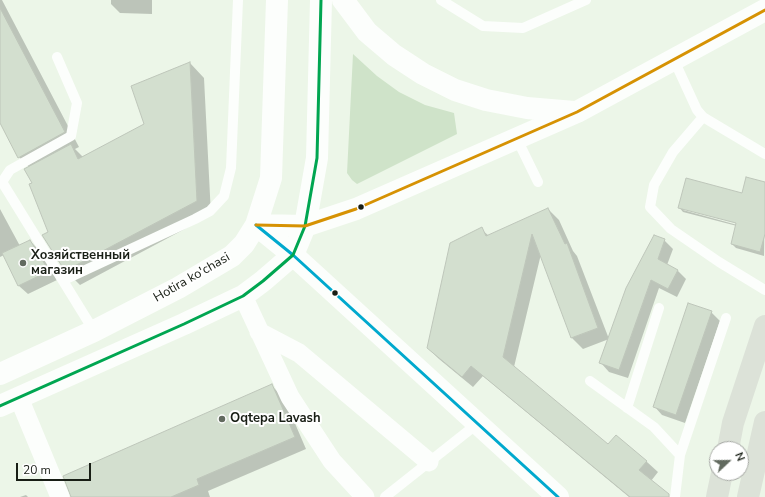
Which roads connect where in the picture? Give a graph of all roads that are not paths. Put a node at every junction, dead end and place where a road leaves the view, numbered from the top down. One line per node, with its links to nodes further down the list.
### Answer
1 (238, 0): 19 (lane)
2 (277, 0): 16 (main road, Hotira ko'chasi)
3 (321, 0): 17 (main road)
4 (343, 0): 10 (main road)
5 (442, 0): 6 (lane)
6 (586, 0)
7 (765, 10): 9 (main road)
8 (56, 57): 14 (lane)
9 (674, 60): 10 (main road); 11 (lane)
10 (577, 112): 12 (main road)
11 (703, 117): 13 (lane); 20 (lane)
12 (517, 138): 15 (lane); 17 (main road)
13 (765, 154)
14 (1, 179): 19 (lane)
15 (538, 182)
16 (256, 225): 17 (main road); 18 (main road); 25 (main road, Hotira ko'chasi)
17 (305, 226): 18 (main road)
18 (293, 255): 21 (main road); 32 (main road)
19 (64, 280): 25 (lane)
20 (765, 290)
21 (243, 296): 26 (street); 29 (main road)
22 (659, 308): 30 (lane)
23 (726, 318): 34 (lane)
24 (765, 326): 33 (main road)
25 (94, 331): 27 (main road, Hotira ko'chasi)
26 (259, 332): 35 (street); 38 (street)
27 (0, 374)
28 (590, 381): 30 (lane)
29 (10, 402): 37 (street)
30 (627, 408): 34 (lane)
31 (765, 422): 43 (main road)
32 (477, 424): 35 (lane); 40 (main road)
33 (730, 441)
34 (680, 455): 41 (lane)
35 (428, 462): 39 (lane)
36 (720, 481): 42 (main road)
37 (60, 497)
38 (365, 497)
39 (385, 497)
40 (558, 497)
41 (674, 497)
42 (717, 497)
43 (748, 497)

